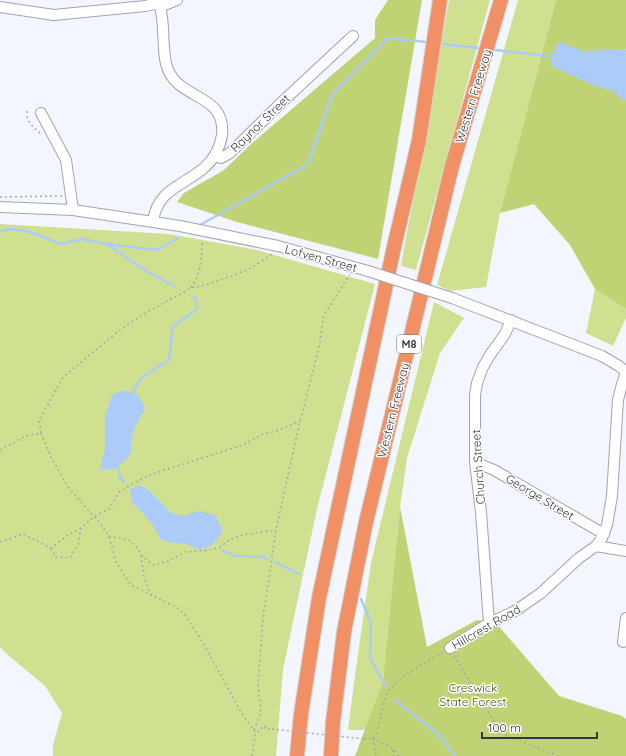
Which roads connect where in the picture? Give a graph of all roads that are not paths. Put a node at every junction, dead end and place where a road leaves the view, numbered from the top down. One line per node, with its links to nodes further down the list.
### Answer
1 (177, 0): 4 (street)
2 (440, 0): 22 (highway)
3 (501, 0): 23 (highway, Western Freeway / M8)
4 (159, 4): 5 (street); 8 (street)
5 (0, 7)
6 (353, 36): 8 (street, Raynor Street)
7 (41, 113): 10 (street)
8 (214, 156): 11 (street, Raynor Street)
9 (0, 207): 10 (street, Lofven Street)
10 (73, 210): 11 (street, Lofven Street)
11 (153, 221): 12 (street, Lofven Street, bridge)
12 (511, 320): 13 (street, Lofven Street); 14 (street, Church Street)
13 (626, 373): 15 (street, Hillcrest Road)
14 (475, 462): 15 (street, George Street); 19 (street, Church Street)
15 (604, 534): 16 (street, Hillcrest Road)
16 (596, 546): 17 (street); 19 (street, Hillcrest Road)
17 (626, 552)
18 (626, 618): 20 (street)
19 (488, 623): 21 (street, Hillcrest Road)
20 (623, 642)
21 (450, 648)
22 (297, 756)
23 (330, 756)

